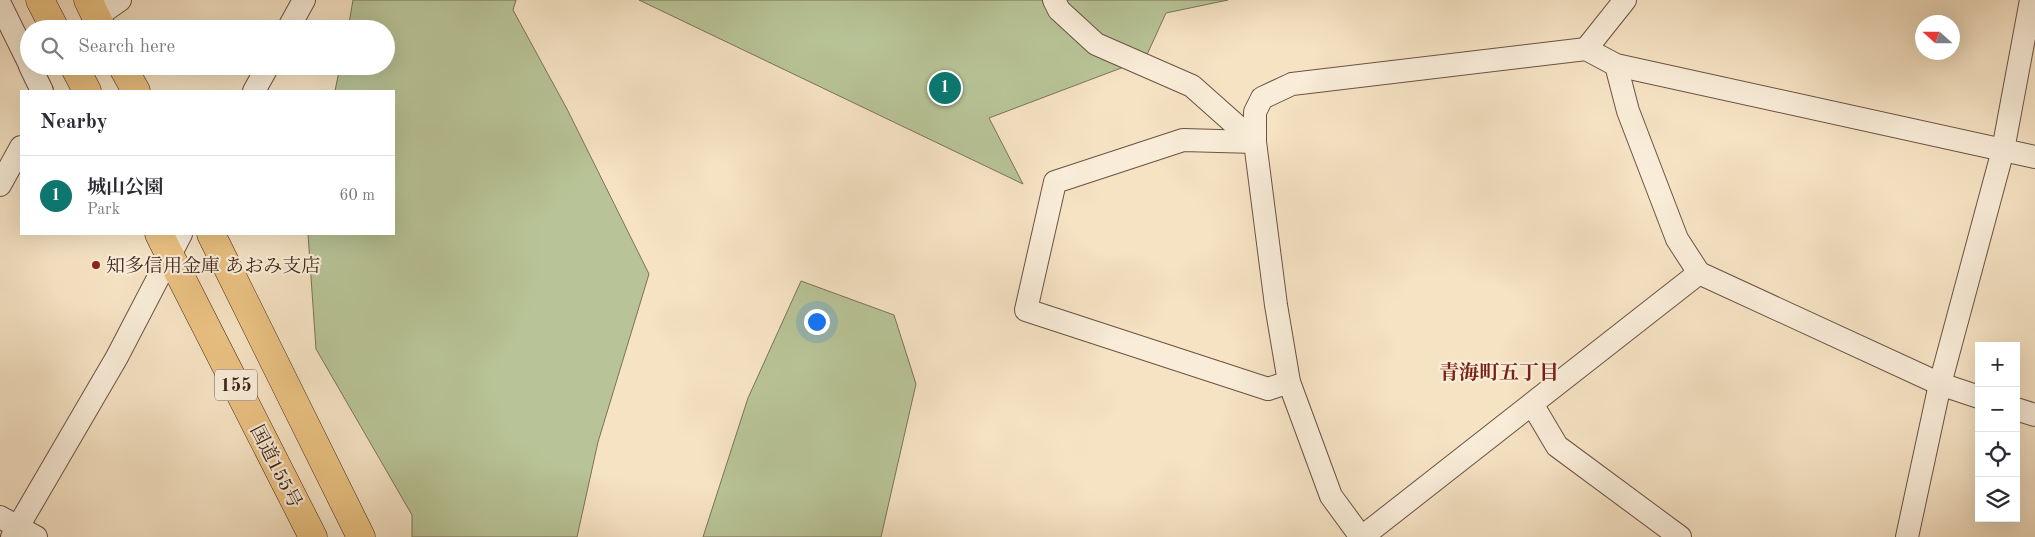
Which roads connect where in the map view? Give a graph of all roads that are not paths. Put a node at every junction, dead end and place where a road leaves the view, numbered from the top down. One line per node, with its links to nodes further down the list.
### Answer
1 (40, 0): 9 (highway)
2 (120, 0): 8 (street)
3 (304, 0): 10 (street)
4 (1054, 0): 22 (street)
5 (1625, 0): 12 (street)
6 (2031, 0): 24 (street)
7 (0, 4): 11 (street)
8 (95, 15)
9 (50, 20)
10 (293, 20)
11 (20, 46)
12 (1586, 49): 13 (street); 22 (street)
13 (1616, 64): 24 (street); 29 (street)
14 (34, 75): 18 (street)
15 (79, 75): 19 (highway)
16 (127, 75): 20 (highway)
17 (263, 75): 21 (street)
18 (42, 90)
19 (86, 90)
20 (135, 90)
21 (255, 90)
22 (1254, 142): 30 (street); 30 (street)
23 (20, 149): 26 (street)
24 (2003, 150): 25 (street); 31 (street)
25 (2035, 157)
26 (0, 185)
27 (211, 235): 38 (highway, 155)
28 (170, 241): 36 (street); 37 (highway, 国道155号 / 155)
29 (1699, 273): 31 (street); 33 (street)
30 (1289, 382): 39 (street)
31 (1940, 384): 32 (street); 41 (street)
32 (1975, 396)
33 (1532, 404): 39 (street); 40 (street)
34 (2020, 410): 35 (street)
35 (2035, 415)
36 (17, 529)
37 (313, 537)
38 (361, 537)
39 (1362, 537)
40 (1680, 537)
41 (1907, 537)

